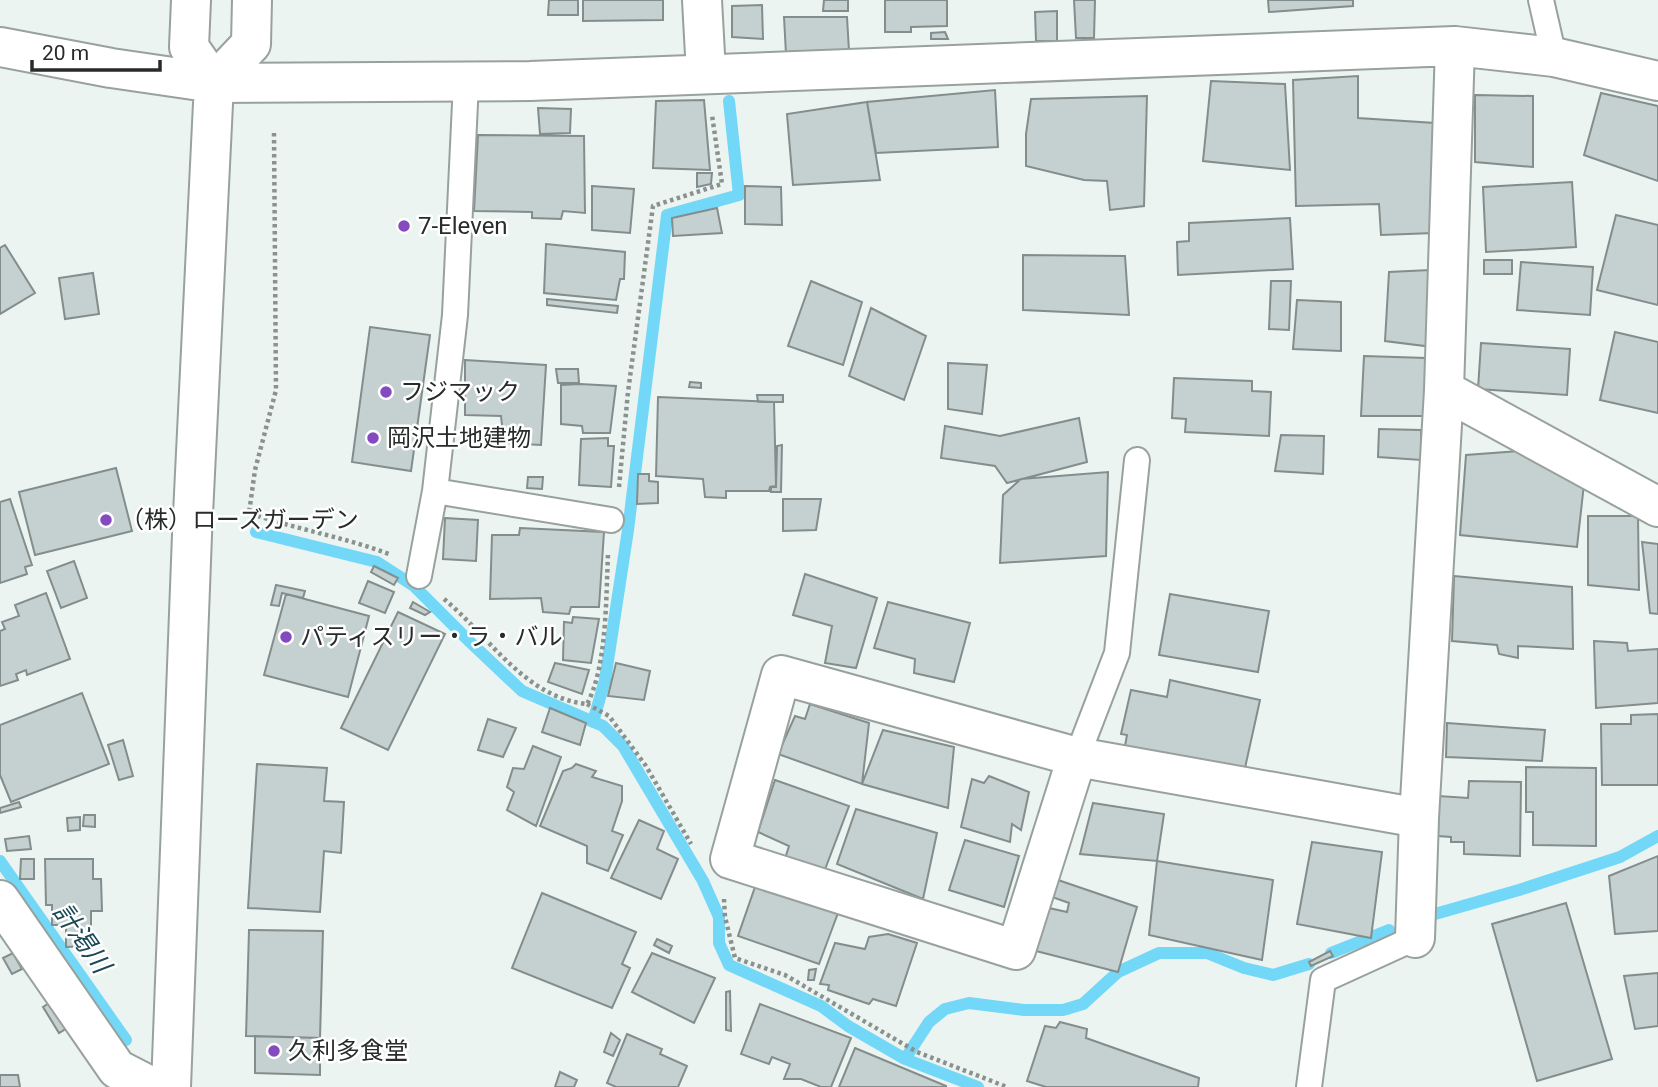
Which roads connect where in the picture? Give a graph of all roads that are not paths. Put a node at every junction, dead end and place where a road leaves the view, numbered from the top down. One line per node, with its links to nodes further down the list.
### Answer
1 (191, 0): 11 (street)
2 (252, 0): 11 (street)
3 (702, 0): 8 (street)
4 (1541, 0): 7 (lane)
5 (1455, 46): 7 (street); 8 (street); 12 (street)
6 (0, 47): 11 (street)
7 (1554, 57): 9 (street)
8 (706, 73): 10 (street)
9 (1658, 80)
10 (466, 82): 11 (street); 14 (lane)
11 (214, 83): 23 (street)
12 (1444, 390): 15 (street); 19 (street)
13 (1137, 460): 18 (lane)
14 (435, 491): 16 (lane); 17 (lane)
15 (1658, 507)
16 (611, 520)
17 (419, 576)
18 (1077, 757): 18 (street); 19 (street)
19 (1419, 818): 21 (street)
20 (0, 900): 22 (street)
21 (1415, 938): 24 (lane)
22 (152, 1087)
23 (171, 1087)
24 (1309, 1087)

